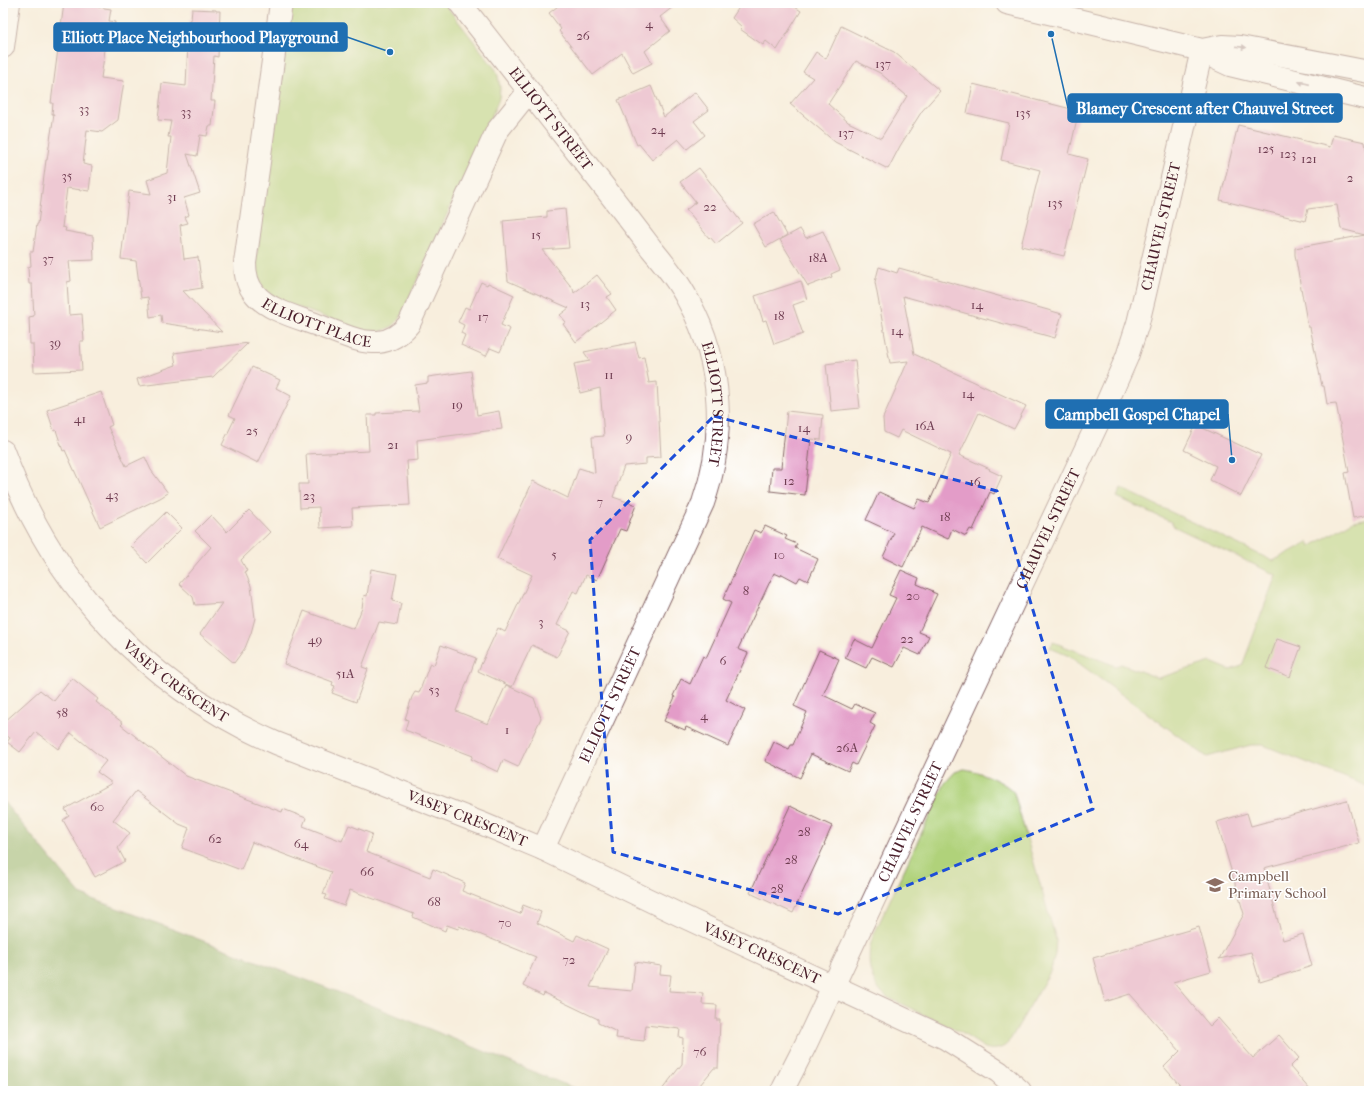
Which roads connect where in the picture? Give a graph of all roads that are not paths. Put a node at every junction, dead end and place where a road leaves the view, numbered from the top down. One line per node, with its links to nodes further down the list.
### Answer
1 (9, 3): 5 (street)
2 (281, 3): 9 (street, ELLIOTT PLACE)
3 (460, 3): 9 (street, ELLIOTT STREET)
4 (1007, 3): 6 (street)
5 (3, 47)
6 (1202, 50): 7 (street, one-way to 7); 10 (street, one-way to 6); 14 (street, CHAUVEL STREET)
7 (1346, 68): 8 (street); 10 (street)
8 (1369, 72)
9 (529, 91): 13 (street, ELLIOTT STREET)
10 (1342, 92): 11 (street)
11 (1369, 99)
12 (3, 451): 13 (street, VASEY CRESCENT)
13 (543, 849): 14 (street, VASEY CRESCENT)
14 (833, 986): 15 (street, CHAUVEL STREET); 16 (street, VASEY CRESCENT)
15 (782, 1091)
16 (1020, 1091)

